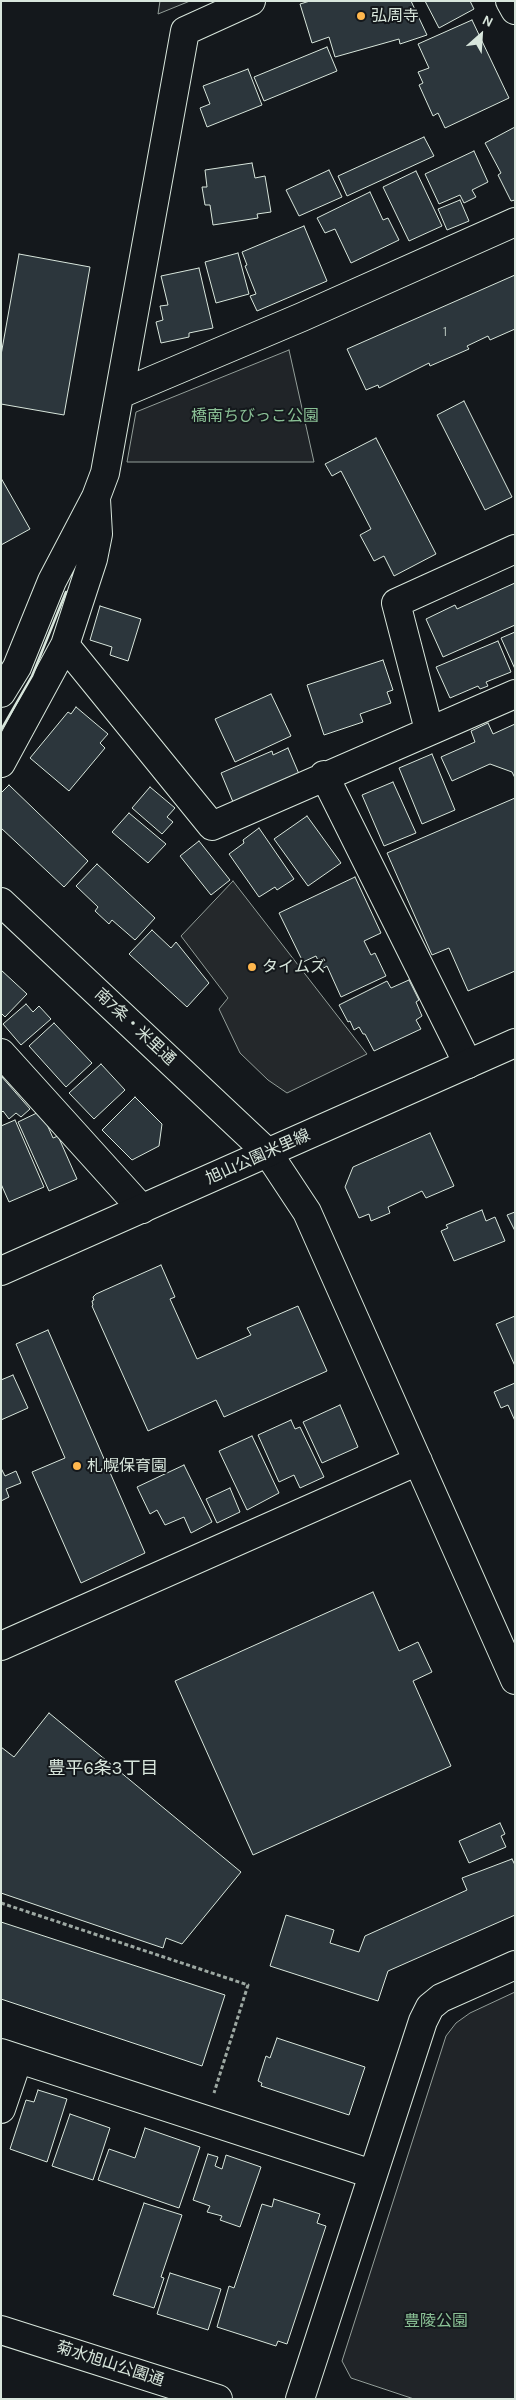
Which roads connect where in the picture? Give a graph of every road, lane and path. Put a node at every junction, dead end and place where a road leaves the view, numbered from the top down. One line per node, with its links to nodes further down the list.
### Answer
1 (251, 1): 5 (street)
2 (510, 1): 3 (street)
3 (515, 10)
4 (515, 222): 5 (street)
5 (120, 394): 6 (street)
6 (96, 497): 8 (street); 9 (street)
7 (515, 549): 11 (street)
8 (65, 645): 12 (street); 13 (street)
9 (1, 692)
10 (515, 694): 11 (street)
11 (429, 730): 13 (street)
12 (1, 763)
13 (324, 775): 17 (street)
14 (1, 902): 18 (street, 南7条・米里通)
15 (515, 1043): 17 (street, 旭山公園米里線)
16 (1, 1054): 19 (street)
17 (468, 1064): 18 (street, 旭山公園米里線)
18 (268, 1153): 19 (street, 旭山公園米里線); 21 (street, 南7条・米里通)
19 (142, 1209): 20 (street, 旭山公園米里線)
20 (1, 1271)
21 (418, 1461): 22 (street); 23 (street, 南7条・米里通)
22 (1, 1646)
23 (515, 1680)
24 (1, 1903): 27 (path)
25 (515, 1965): 29 (street)
26 (10, 2056): 28 (street); 29 (street)
27 (212, 2100)
28 (1, 2110)
29 (372, 2174): 32 (street)
30 (1, 2330): 31 (street, 菊水旭山公園通)
31 (218, 2399)
32 (300, 2399)

